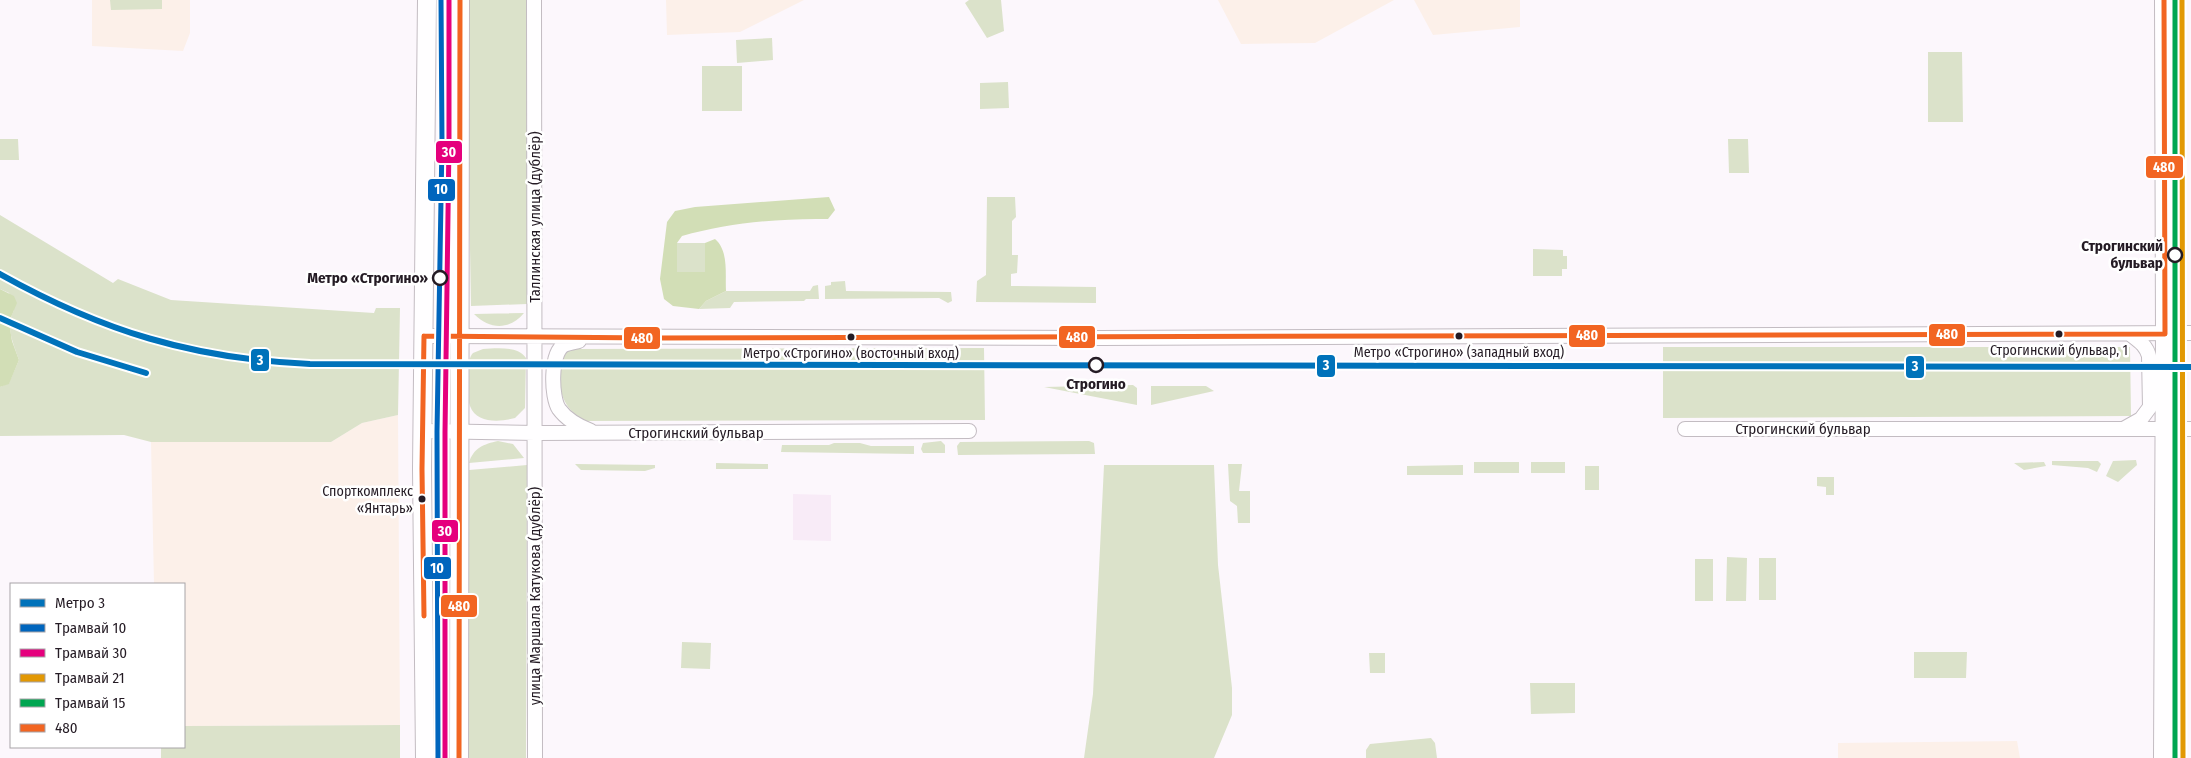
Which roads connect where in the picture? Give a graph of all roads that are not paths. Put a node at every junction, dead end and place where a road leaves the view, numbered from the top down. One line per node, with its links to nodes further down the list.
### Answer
1 (427, 0): 8 (main road)
2 (460, 0): 9 (main road)
3 (534, 0): 10 (street, Таллинская улица (дублёр))
4 (2164, 0): 7 (main road)
5 (2191, 333): 7 (street)
6 (2130, 334): 7 (street); 11 (street); 13 (street)
7 (2165, 334): 14 (main road)
8 (424, 336): 9 (street); 16 (main road)
9 (459, 337): 10 (street); 18 (main road)
10 (535, 338): 11 (street); 19 (street, Таллинская улица (дублёр))
11 (590, 338): 20 (street)
12 (1685, 428): 13 (street, Строгинский бульвар)
13 (2123, 429): 14 (street, Строгинский бульвар)
14 (2165, 429): 15 (street, Строгинский бульвар); 24 (main road)
15 (2191, 429)
16 (423, 431): 18 (street, Строгинский бульвар); 21 (main road)
17 (969, 431): 20 (street, Строгинский бульвар)
18 (459, 432): 19 (street, Строгинский бульвар); 22 (main road)
19 (535, 433): 20 (street, Строгинский бульвар); 23 (street, улица Маршала Катукова (дублёр))
20 (596, 433)
21 (425, 758)
22 (459, 758)
23 (535, 758)
24 (2163, 758)

